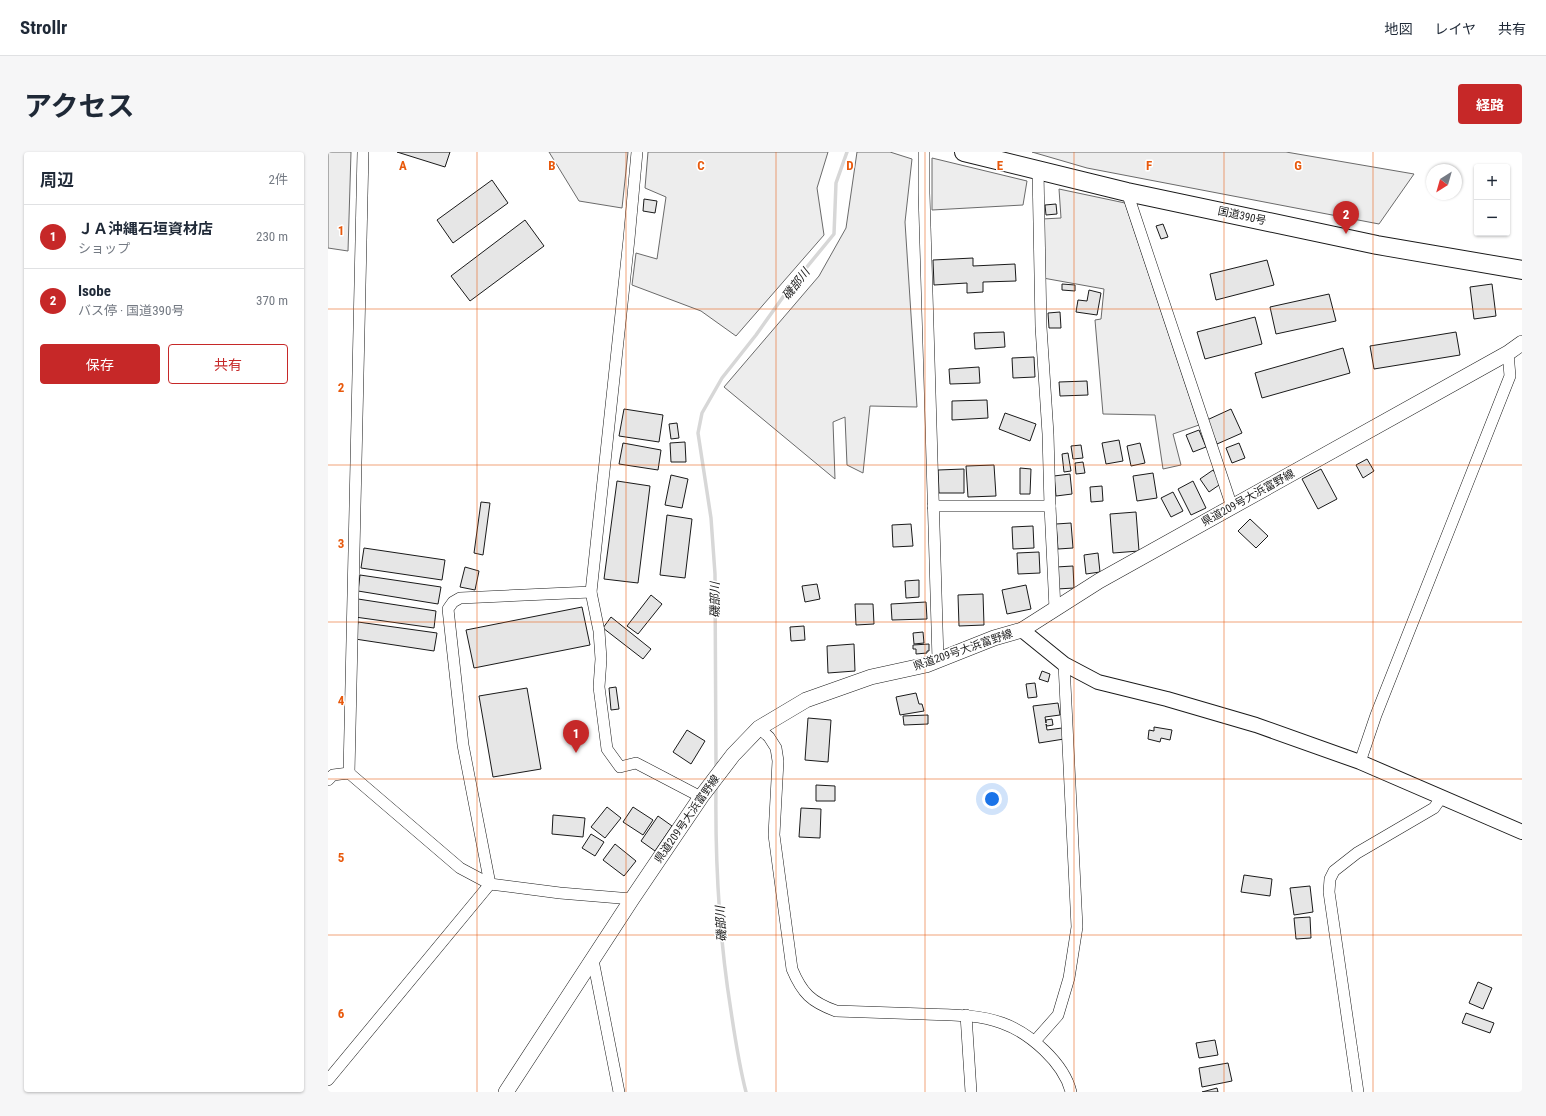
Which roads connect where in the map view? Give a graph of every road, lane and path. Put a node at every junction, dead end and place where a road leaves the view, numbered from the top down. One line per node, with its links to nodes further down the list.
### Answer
1 (363, 152): 20 (street)
2 (637, 152): 13 (street)
3 (924, 152): 10 (street)
4 (964, 152): 5 (highway, 国道390号)
5 (1038, 170): 6 (highway, 国道390号); 11 (street)
6 (1128, 192): 7 (highway, 国道390号); 12 (street)
7 (1522, 270)
8 (1522, 343): 9 (main road, 県道209号大浜富野線)
9 (1508, 353): 12 (main road, 県道209号大浜富野線); 19 (street)
10 (933, 506): 11 (street); 16 (street)
11 (1050, 506): 14 (street)
12 (1232, 507): 14 (main road, 県道209号大浜富野線)
13 (591, 592): 22 (street); 25 (street)
14 (1055, 609): 15 (main road, 県道209号大浜富野線)
15 (1022, 630): 16 (main road, 県道209号大浜富野線); 17 (street)
16 (938, 660): 18 (main road, 県道209号大浜富野線)
17 (1064, 664): 19 (street); 29 (street)
18 (759, 728): 22 (main road, 県道209号大浜富野線); 28 (street)
19 (1360, 762): 23 (street)
20 (349, 773): 21 (street); 25 (street)
21 (328, 780)
22 (701, 797): 26 (main road, 県道209号大浜富野線)
23 (1441, 798): 24 (street); 35 (street)
24 (1522, 832)
25 (490, 884): 26 (street); 30 (street)
26 (632, 899): 27 (main road, 県道209号大浜富野線)
27 (593, 960): 31 (main road, 県道209号大浜富野線); 32 (street)
28 (966, 1015): 29 (street); 33 (street)
29 (1035, 1041): 34 (street)
30 (328, 1080)
31 (506, 1092)
32 (619, 1092)
33 (971, 1092)
34 (1071, 1092)
35 (1358, 1092)

